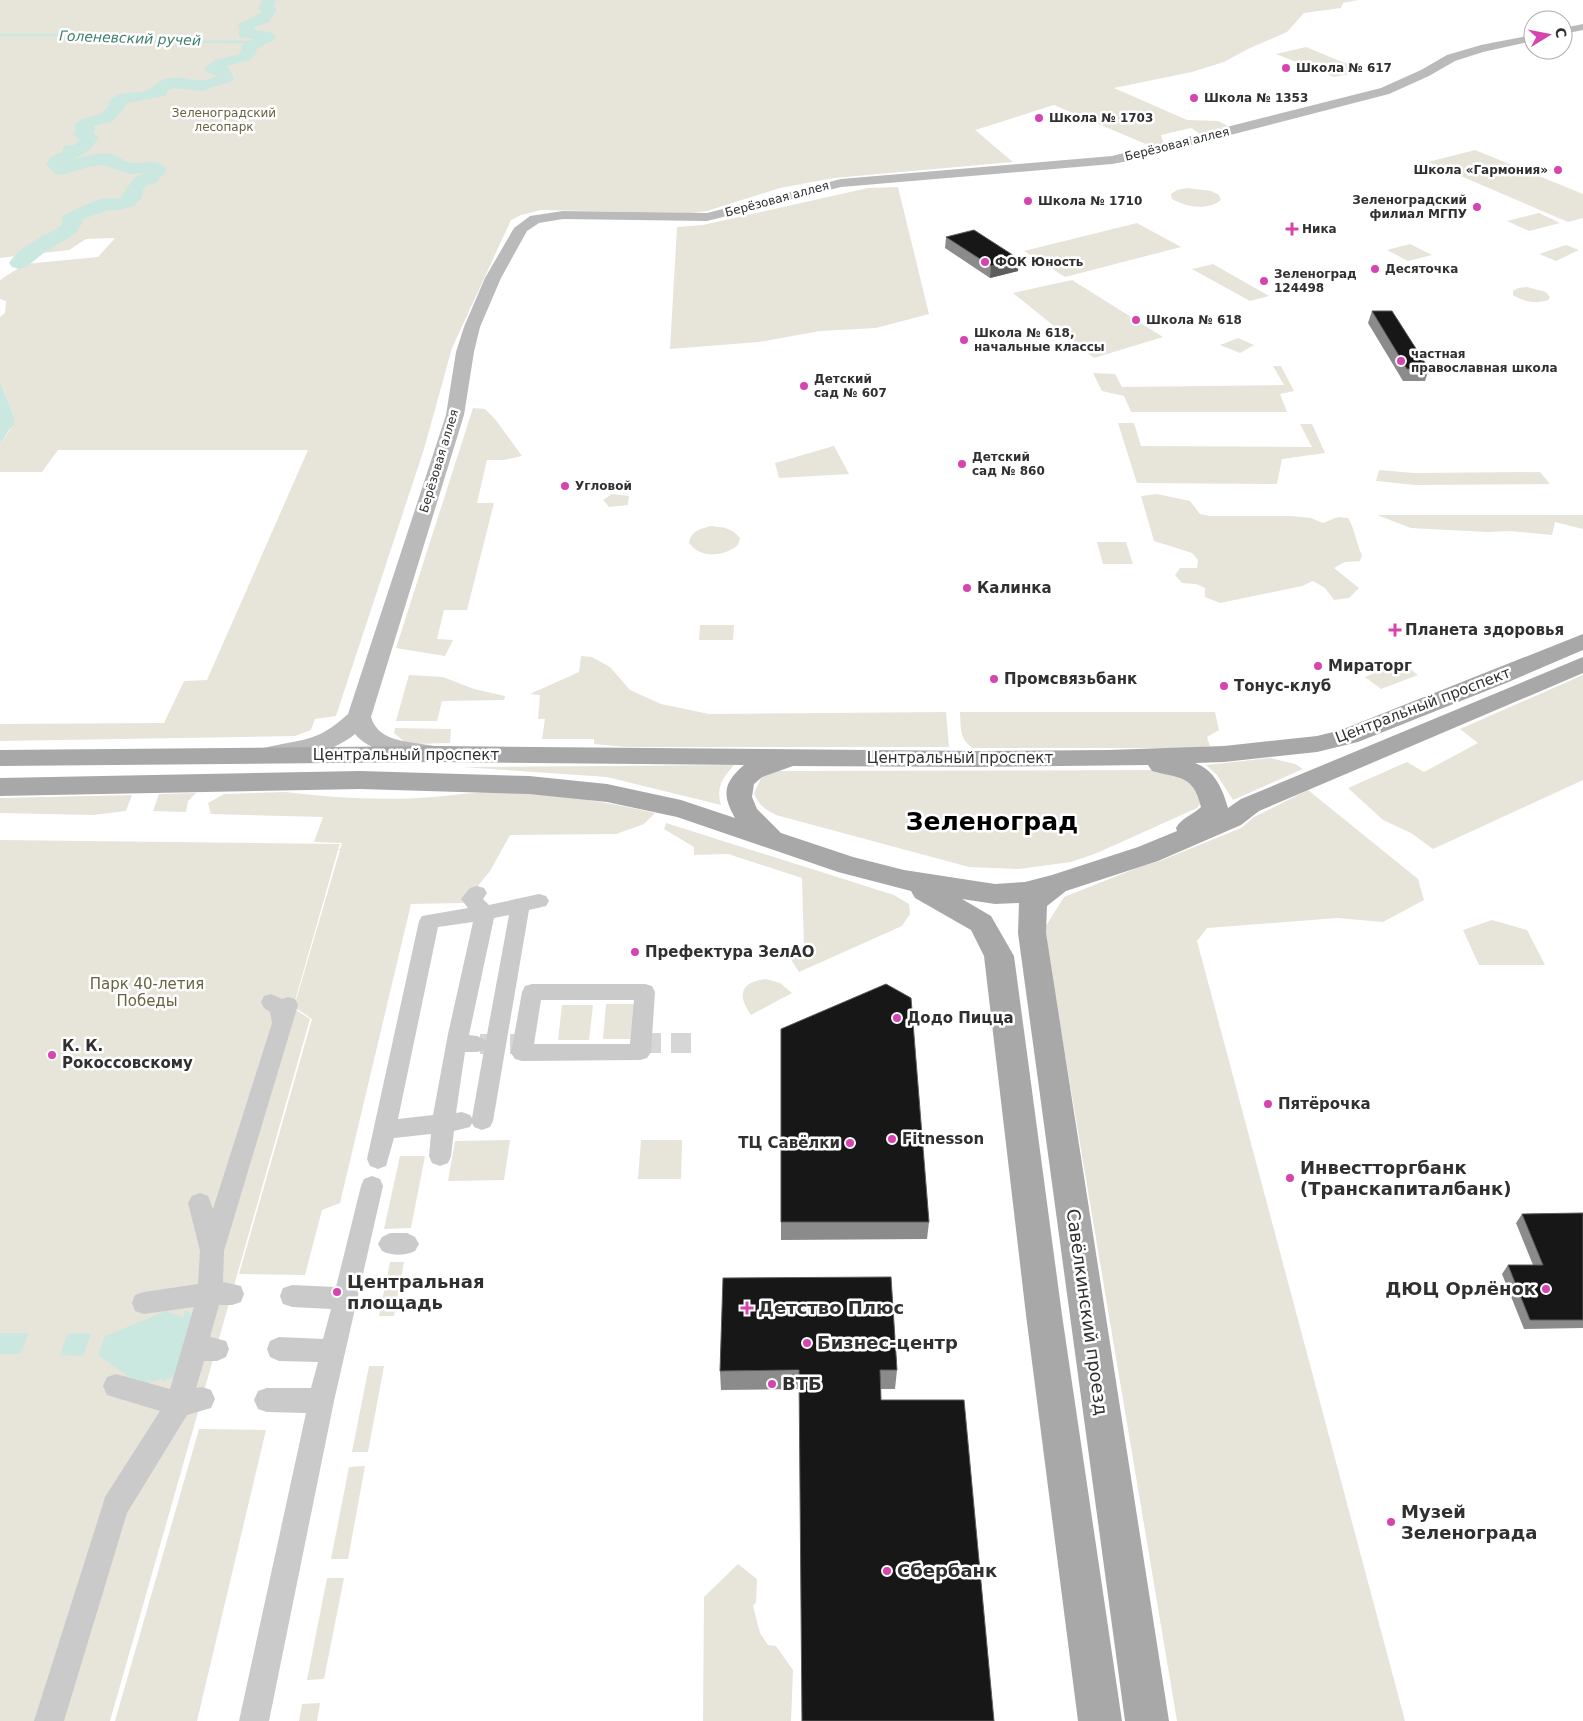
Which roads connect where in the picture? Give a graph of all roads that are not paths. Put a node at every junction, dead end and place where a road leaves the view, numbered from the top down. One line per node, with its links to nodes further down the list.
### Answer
1 (1523, 40): 4 (street, Берёзовая аллея)
2 (1583, 641): 5 (main road, Центральный проспект)
3 (1583, 664): 11 (main road, Центральный проспект)
4 (359, 716): 6 (street); 7 (street)
5 (1255, 750): 10 (main road, Центральный проспект); 11 (main road)
6 (436, 754): 7 (main road, Центральный проспект); 8 (main road, Центральный проспект)
7 (256, 756): 9 (main road, Центральный проспект)
8 (812, 757): 10 (main road, Центральный проспект); 13 (main road, Центральный проспект)
9 (0, 758)
10 (1108, 758): 14 (main road, Центральный проспект)
11 (1319, 776): 14 (main road, Центральный проспект)
12 (0, 787): 13 (main road, Центральный проспект)
13 (776, 842): 15 (main road, Центральный проспект)
14 (1148, 854): 17 (main road, Центральный проспект)
15 (904, 880): 17 (main road, Центральный проспект); 40 (main road)
16 (477, 893): 18 (street)
17 (1045, 893): 41 (main road, Савёлкинский проезд)
18 (485, 913): 21 (street); 21 (street); 22 (street)
19 (280, 1010): 27 (street)
20 (524, 1044): 20 (street)
21 (463, 1121): 22 (street); 23 (street)
22 (384, 1130): 24 (street)
23 (440, 1156)
24 (378, 1159)
25 (372, 1186): 30 (street)
26 (200, 1204): 27 (street)
27 (212, 1251): 28 (street)
28 (221, 1293): 31 (street); 37 (street)
29 (292, 1296): 30 (street)
30 (345, 1299): 33 (street)
31 (144, 1303)
32 (279, 1349): 33 (street)
33 (332, 1351): 36 (street)
34 (116, 1386): 37 (street)
35 (267, 1400): 36 (street)
36 (321, 1401): 39 (street)
37 (191, 1402): 38 (street)
38 (49, 1721)
39 (254, 1721)
40 (1100, 1721)
41 (1147, 1721)

